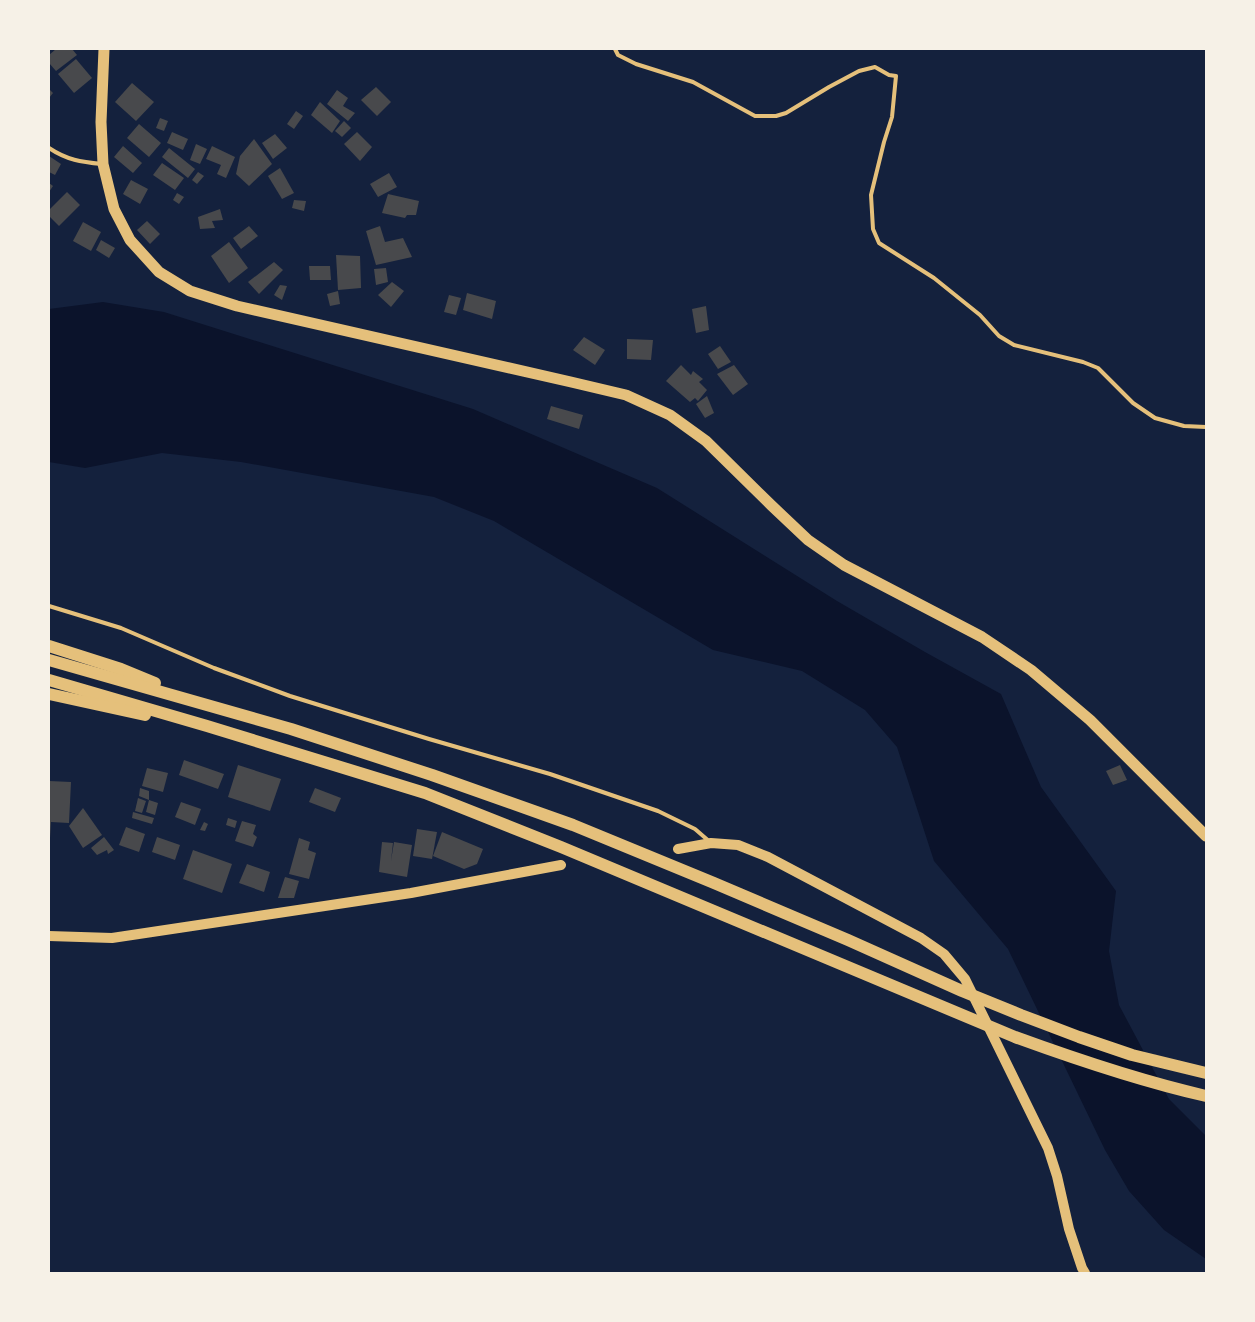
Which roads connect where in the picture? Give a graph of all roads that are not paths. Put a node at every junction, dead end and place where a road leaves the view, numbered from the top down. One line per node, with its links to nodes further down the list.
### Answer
1 (104, 49): 4 (highway)
2 (615, 49): 5 (street)
3 (49, 148): 4 (street)
4 (103, 164): 13 (highway)
5 (1206, 427)
6 (49, 606): 14 (street)
7 (49, 646): 11 (highway)
8 (49, 660): 11 (highway)
9 (49, 680): 12 (highway)
10 (49, 694): 12 (highway)
11 (204, 704): 18 (highway)
12 (207, 726): 19 (highway)
13 (1206, 836)
14 (711, 843): 15 (main road); 20 (main road)
15 (678, 849)
16 (561, 865): 17 (main road)
17 (49, 936)
18 (1206, 1073)
19 (1206, 1096)
20 (1084, 1273)

